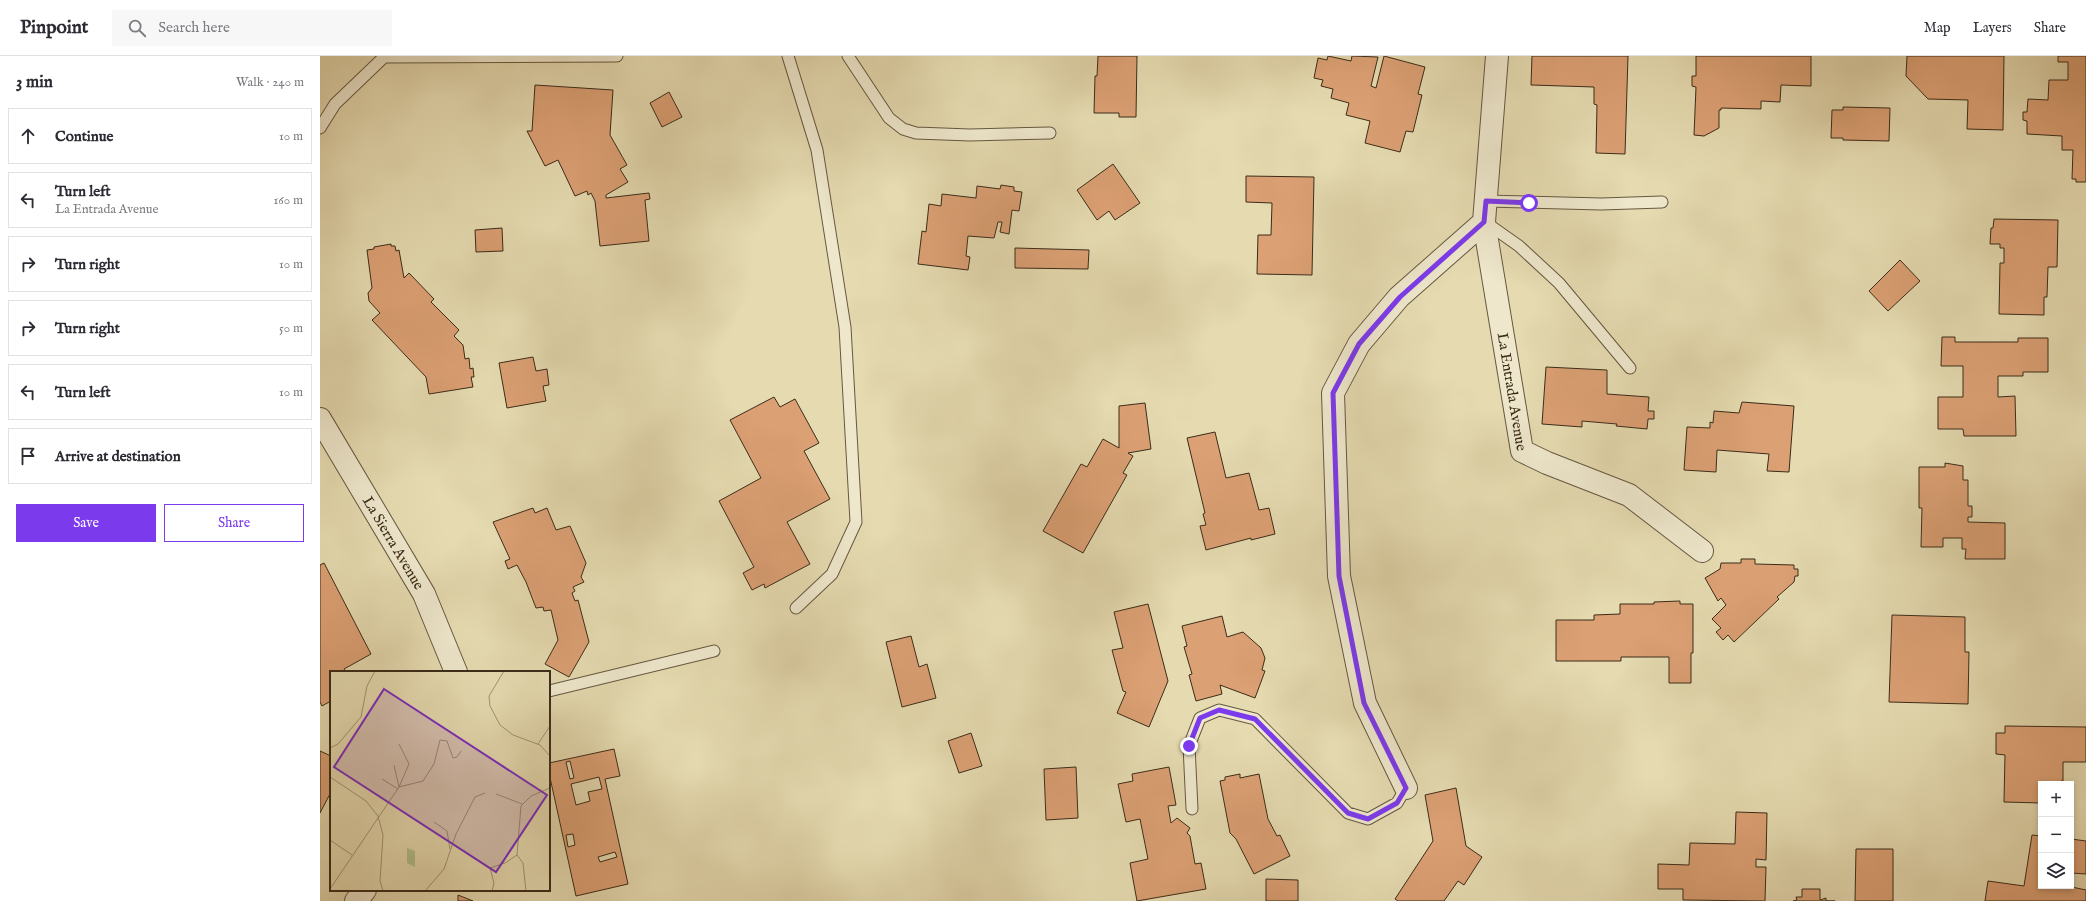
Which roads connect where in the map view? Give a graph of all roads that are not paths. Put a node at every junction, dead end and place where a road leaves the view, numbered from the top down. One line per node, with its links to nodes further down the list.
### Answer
1 (617, 56): 5 (lane)
2 (788, 56): 13 (lane)
3 (848, 56): 7 (lane)
4 (1497, 56): 9 (street, La Entrada Avenue)
5 (383, 57): 6 (lane)
6 (320, 128)
7 (1050, 133)
8 (1662, 202): 9 (lane)
9 (1485, 211): 10 (lane); 12 (street, La Entrada Avenue); 17 (street)
10 (1630, 368)
11 (320, 419): 15 (street, La Sierra Avenue)
12 (1702, 552)
13 (796, 608)
14 (714, 651): 16 (lane)
15 (456, 671)
16 (550, 691)
17 (1406, 788): 18 (lane)
18 (1192, 809)
19 (364, 891): 20 (street)
20 (356, 901)

